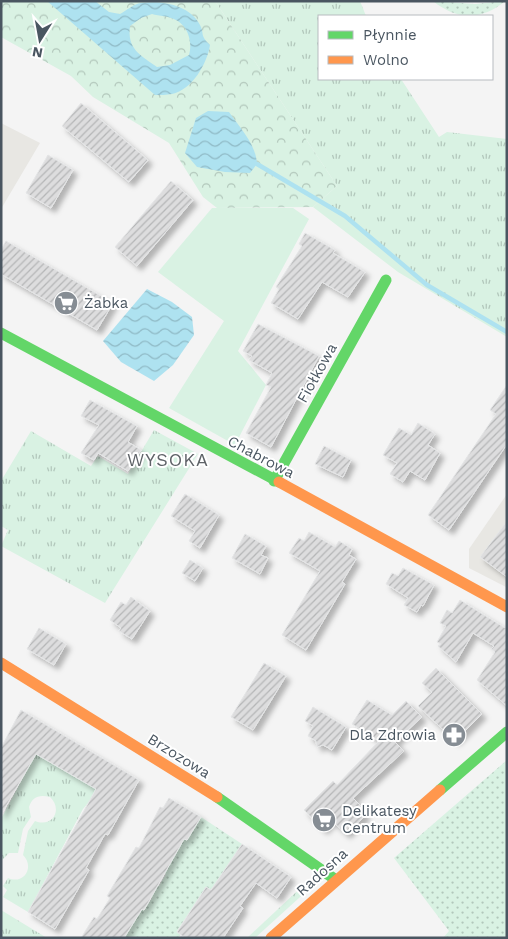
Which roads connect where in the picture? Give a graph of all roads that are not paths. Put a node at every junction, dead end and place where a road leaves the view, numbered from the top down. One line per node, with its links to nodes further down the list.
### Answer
1 (386, 280): 3 (street, Fiołkowa)
2 (1, 333): 3 (street, Chabrowa)
3 (274, 480): 4 (street, Chabrowa)
4 (507, 607)
5 (1, 663): 7 (street, Brzozowa)
6 (507, 732): 7 (street, Radosna)
7 (336, 880): 8 (street, Radosna)
8 (271, 938)

